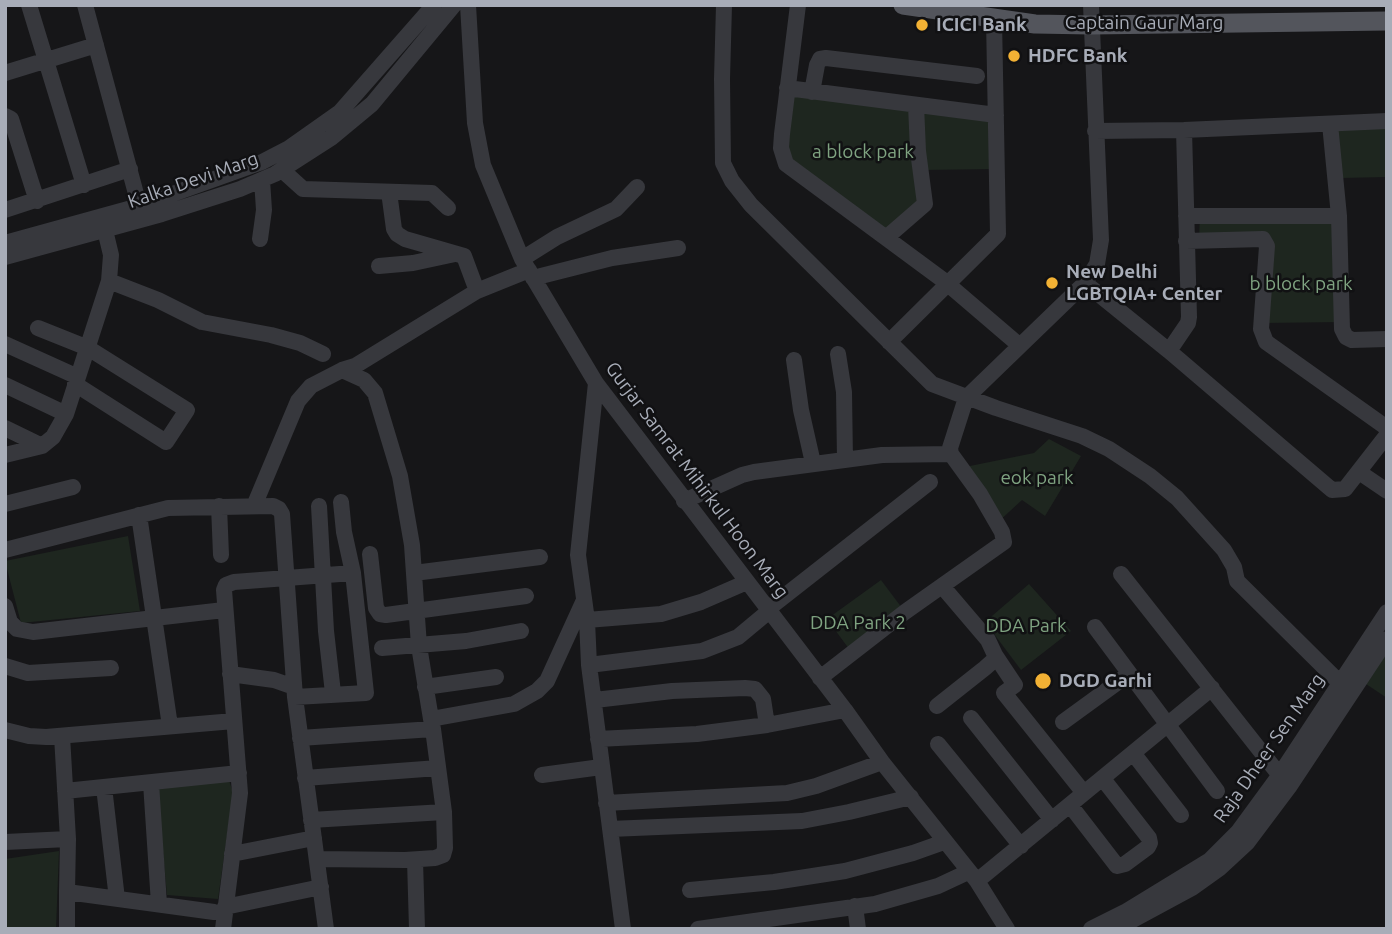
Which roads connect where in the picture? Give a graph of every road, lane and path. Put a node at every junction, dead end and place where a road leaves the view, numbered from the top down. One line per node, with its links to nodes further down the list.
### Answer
1 (29, 5): 13 (street)
2 (85, 5): 12 (street)
3 (434, 5): 34 (street, Kalka Devi Marg)
4 (454, 5): 26 (street, Kalka Devi Marg)
5 (467, 5): 46 (street, Gurjar Samrat Mihirkul Hoon Marg)
6 (724, 5): 53 (street)
7 (798, 5): 16 (street)
8 (903, 5): 10 (main road, Captain Gaur Marg)
9 (1091, 15): 10 (main road, Captain Gaur Marg); 11 (main road, Captain Gaur Marg); 24 (street)
10 (993, 19): 19 (street)
11 (1387, 20)
12 (96, 45): 13 (street); 25 (street)
13 (47, 60): 14 (street); 28 (street)
14 (5, 73)
15 (977, 76): 17 (street)
16 (787, 88): 17 (street); 38 (street)
17 (812, 92): 18 (street)
18 (916, 105): 19 (street); 38 (street)
19 (996, 115): 49 (street)
20 (5, 116): 31 (street)
21 (1387, 121): 22 (street)
22 (1330, 124): 23 (street); 36 (street)
23 (1184, 130): 24 (street); 35 (street)
24 (1095, 131): 48 (street)
25 (130, 169): 28 (street); 34 (street)
26 (282, 170): 27 (street, Kalka Devi Marg); 30 (street)
27 (262, 180): 34 (street, Kalka Devi Marg); 39 (street)
28 (84, 185): 31 (street)
29 (637, 187): 46 (street)
30 (389, 192): 32 (street); 43 (street)
31 (37, 201): 33 (street)
32 (447, 208)
33 (5, 211)
34 (141, 213): 37 (street, Kalka Devi Marg); 41 (street, Kalka Devi Marg)
35 (1186, 216): 36 (street); 40 (street)
36 (1339, 216): 52 (street)
37 (105, 230): 44 (street, Kalka Devi Marg); 47 (street)
38 (887, 237): 49 (street)
39 (260, 239)
40 (1186, 241): 57 (street); 68 (street)
41 (5, 243)
42 (678, 248): 46 (street)
43 (457, 253): 45 (street); 50 (street)
44 (5, 257)
45 (379, 266)
46 (528, 269): 50 (street); 63 (street, Gurjar Samrat Mihirkul Hoon Marg)
47 (109, 281): 56 (street); 58 (street)
48 (1085, 283): 55 (street); 57 (street)
49 (948, 284): 53 (street); 55 (street)
50 (477, 290): 61 (street)
51 (38, 328): 56 (street)
52 (1387, 339)
53 (889, 341): 65 (street)
54 (5, 344): 62 (street)
55 (1019, 345): 65 (street)
56 (88, 348): 62 (street); 62 (street)
57 (1169, 351): 75 (street)
58 (323, 354)
59 (838, 354): 73 (street)
60 (794, 360): 74 (street)
61 (342, 370): 83 (street); 91 (street)
62 (76, 380): 66 (street)
63 (596, 383): 79 (street, Gurjar Samrat Mihirkul Hoon Marg); 98 (street)
64 (5, 385): 66 (street)
65 (967, 398): 71 (street); 119 (street)
66 (66, 414): 70 (street)
67 (5, 428): 70 (street)
68 (1387, 428)
69 (1387, 435): 75 (street)
70 (42, 446): 72 (street)
71 (951, 454): 73 (street); 96 (street)
72 (5, 456)
73 (845, 460): 74 (street)
74 (813, 463): 79 (street)
75 (1359, 472): 78 (street)
76 (930, 482): 101 (street)
77 (73, 487): 81 (street)
78 (1387, 491)
79 (684, 501): 95 (street, Gurjar Samrat Mihirkul Hoon Marg)
80 (341, 502): 90 (street)
81 (5, 504)
82 (219, 506): 83 (street); 85 (street); 88 (street)
83 (254, 506): 94 (street)
84 (318, 506): 93 (street)
85 (138, 515): 86 (street); 104 (street)
86 (5, 550)
87 (370, 554): 100 (street)
88 (221, 555)
89 (540, 557): 91 (street)
90 (353, 573): 93 (street); 123 (street)
91 (414, 573): 100 (street)
92 (1121, 574): 121 (street)
93 (322, 576): 94 (street); 123 (street)
94 (285, 579): 102 (street); 122 (street)
95 (747, 582): 101 (street, Gurjar Samrat Mihirkul Hoon Marg); 105 (street)
96 (942, 586): 111 (street); 118 (street)
97 (526, 596): 100 (street)
98 (584, 600): 105 (street); 130 (street)
99 (5, 606): 104 (street)
100 (416, 609): 109 (street)
101 (768, 609): 112 (street); 118 (street, Gurjar Samrat Mihirkul Hoon Marg)
102 (224, 610): 104 (street); 115 (street)
103 (1387, 612): 119 (street, Raja Dheer Sen Marg)
104 (153, 619): 133 (street)
105 (587, 620): 112 (street)
106 (1095, 627): 116 (street)
107 (521, 631): 109 (street)
108 (1387, 639): 147 (street, Raja Dheer Sen Marg)
109 (419, 646): 110 (street); 120 (street)
110 (382, 648)
111 (995, 655): 125 (street); 152 (street)
112 (589, 664): 124 (street)
113 (5, 666): 114 (street)
114 (111, 668)
115 (230, 674): 122 (street); 128 (street)
116 (1129, 674): 129 (street); 131 (street)
117 (496, 677): 120 (street)
118 (820, 678): 126 (street, Gurjar Samrat Mihirkul Hoon Marg)
119 (1340, 683): 147 (street, Raja Dheer Sen Marg)
120 (425, 687): 130 (street)
121 (1212, 688): 131 (street); 147 (street)
122 (294, 692): 123 (street); 136 (street)
123 (333, 693)
124 (595, 700): 132 (street); 137 (street)
125 (937, 706)
126 (845, 710): 132 (street); 140 (street, Gurjar Samrat Mihirkul Hoon Marg)
127 (971, 718): 159 (street)
128 (234, 721): 133 (street); 143 (street)
129 (1063, 722)
130 (432, 724): 136 (street); 142 (street)
131 (1168, 724): 139 (street); 151 (street)
132 (767, 725): 137 (street)
133 (170, 726): 135 (street)
134 (5, 730): 135 (street)
135 (62, 736): 150 (street)
136 (300, 738): 145 (street)
137 (598, 740): 141 (street)
138 (938, 744): 165 (street)
139 (1133, 753): 146 (street); 157 (street)
140 (882, 762): 153 (street, Gurjar Samrat Mihirkul Hoon Marg); 154 (street)
141 (601, 767): 144 (street); 154 (street)
142 (438, 768): 145 (street); 156 (street)
143 (239, 773): 148 (street); 166 (street)
144 (542, 775)
145 (305, 778): 158 (street)
146 (1102, 779): 152 (street); 155 (street)
147 (1284, 781): 185 (street, Raja Dheer Sen Marg); 186 (street, Raja Dheer Sen Marg)
148 (151, 783): 149 (street); 174 (street)
149 (104, 787): 150 (street); 173 (street)
150 (65, 791): 162 (street)
151 (1217, 791)
152 (1084, 793): 155 (street)
153 (911, 797): 160 (street); 164 (street, Gurjar Samrat Mihirkul Hoon Marg)
154 (606, 803): 160 (street)
155 (1070, 805): 159 (street)
156 (444, 812): 158 (street); 168 (street)
157 (1181, 815)
158 (312, 820): 161 (street)
159 (1052, 820): 165 (street)
160 (610, 829): 181 (street)
161 (314, 838): 166 (street); 167 (street)
162 (68, 839): 163 (street); 172 (street)
163 (5, 842)
164 (944, 842): 169 (street, Gurjar Samrat Mihirkul Hoon Marg); 171 (street)
165 (1021, 846): 169 (street)
166 (232, 854): 176 (street)
167 (317, 859): 168 (street); 170 (street)
168 (415, 860): 180 (street)
169 (973, 876): 175 (street); 184 (street, Gurjar Samrat Mihirkul Hoon Marg)
170 (321, 887): 176 (street); 179 (street)
171 (690, 890)
172 (67, 892): 173 (street); 177 (street)
173 (117, 899): 174 (street)
174 (159, 904): 176 (street)
175 (855, 906): 182 (street); 183 (street)
176 (219, 909): 178 (street)
177 (67, 929)
178 (223, 929)
179 (326, 929)
180 (417, 929)
181 (623, 929)
182 (698, 929)
183 (858, 929)
184 (1007, 929)
185 (1091, 929)
186 (1116, 929)

